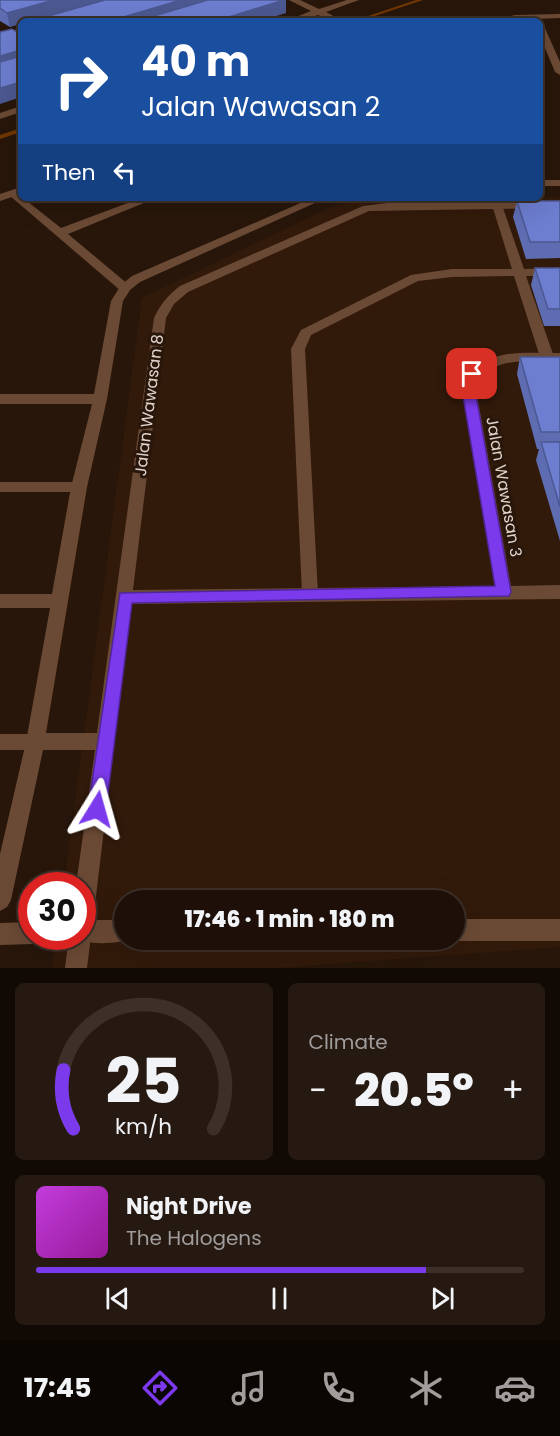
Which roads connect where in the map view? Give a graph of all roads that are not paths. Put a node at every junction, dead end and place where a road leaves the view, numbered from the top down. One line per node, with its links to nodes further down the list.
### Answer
1 (293, 0): 3 (street)
2 (355, 0): 3 (street)
3 (322, 13): 5 (street); 6 (street)
4 (560, 16): 7 (street)
5 (302, 18)
6 (333, 18)
7 (537, 18)
8 (18, 32): 10 (street)
9 (543, 33): 11 (street)
10 (0, 37)
11 (560, 72)
12 (18, 110): 13 (street)
13 (0, 116)
14 (543, 183): 15 (street)
15 (560, 183)
16 (17, 191): 17 (street)
17 (0, 198)
18 (28, 201): 23 (street)
19 (143, 201): 23 (street)
20 (314, 201): 26 (street)
21 (497, 205): 22 (street, Jalan Wawasan 8); 25 (street); 35 (street, Jalan Wawasan 8)
22 (560, 205)
23 (62, 232): 26 (street)
24 (560, 272): 25 (street)
25 (519, 273): 27 (street); 34 (street)
26 (124, 288): 29 (street)
27 (554, 357): 32 (street, Jalan Wawasan 3)
28 (0, 399): 29 (street)
29 (100, 399): 31 (street)
30 (0, 487): 31 (street)
31 (79, 487): 37 (street)
32 (504, 592): 33 (street); 34 (street)
33 (560, 592)
34 (310, 594): 35 (street)
35 (125, 597): 38 (street, Jalan Wawasan 8)
36 (0, 601): 37 (street)
37 (58, 601): 40 (street)
38 (106, 741): 40 (street); 41 (street, Jalan Wawasan 8)
39 (0, 742): 40 (street)
40 (35, 742): 42 (street)
41 (89, 872)
42 (0, 900)
43 (465, 930): 44 (street)
44 (560, 930)
45 (96, 931): 46 (street)
46 (114, 931)
47 (18, 933): 48 (street)
48 (0, 934)
49 (78, 950): 50 (street)
50 (76, 968)

